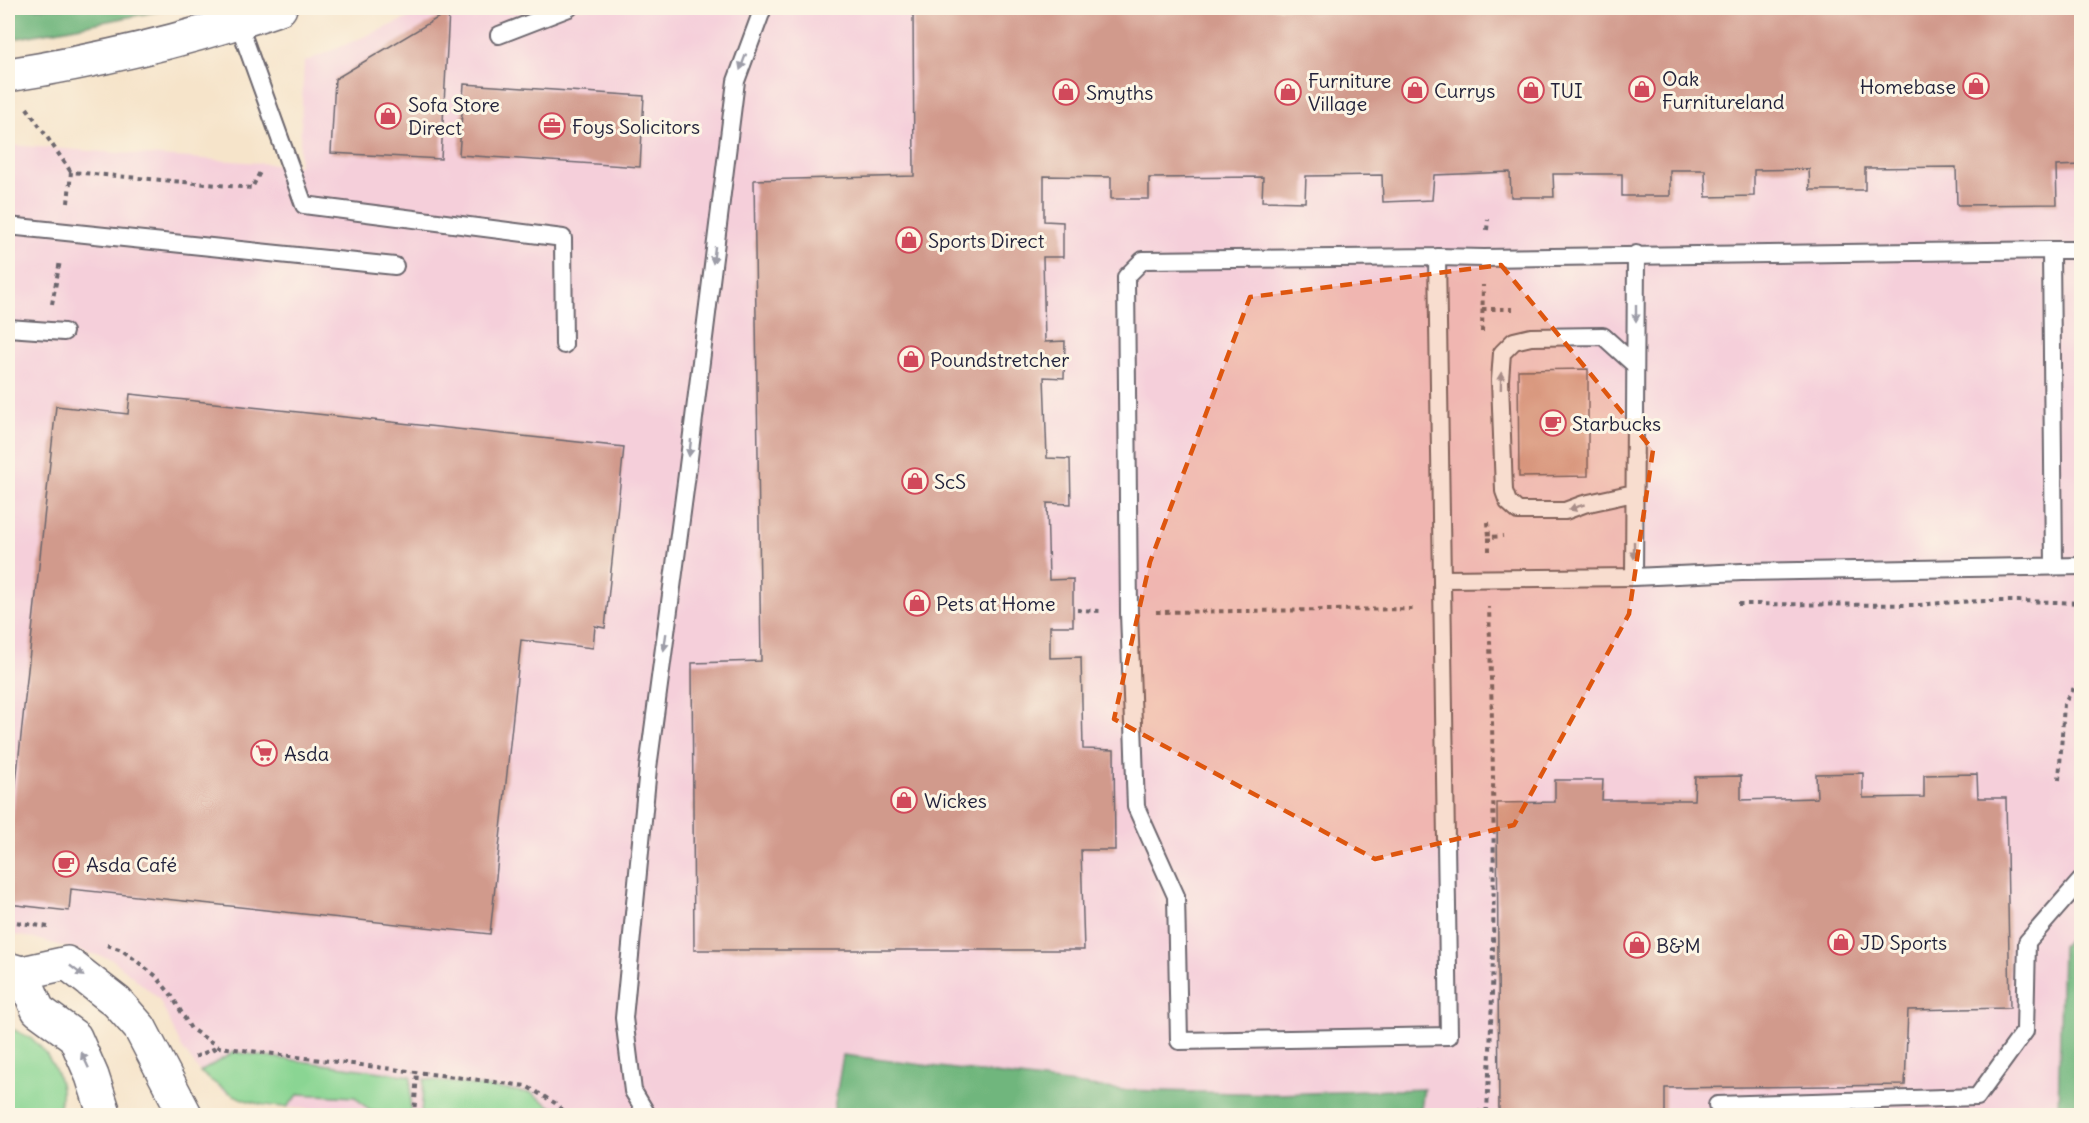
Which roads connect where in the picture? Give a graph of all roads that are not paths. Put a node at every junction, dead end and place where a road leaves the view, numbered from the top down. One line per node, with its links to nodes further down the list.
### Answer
1 (280, 8): 4 (street)
2 (569, 8): 5 (lane)
3 (763, 8): 27 (lane, one-way to 27)
4 (238, 22): 6 (street); 15 (lane)
5 (499, 35)
6 (14, 87)
7 (8, 226): 12 (lane)
8 (2051, 250): 9 (lane); 10 (lane); 18 (lane)
9 (2082, 250)
10 (1636, 254): 11 (lane); 16 (lane, one-way to 16)
11 (1437, 257): 21 (lane); 21 (lane)
12 (395, 266)
13 (8, 328): 14 (lane)
14 (55, 332)
15 (564, 345)
16 (1635, 365): 17 (lane); 17 (lane, one-way to 16)
17 (1634, 493): 20 (lane, one-way to 20)
18 (2054, 566): 19 (lane); 20 (lane)
19 (2082, 566)
20 (1634, 577): 21 (lane)
21 (1443, 579)
22 (2082, 879): 24 (lane)
23 (15, 971): 25 (street, one-way to 23); 26 (street, one-way to 26)
24 (1717, 1105)
25 (105, 1116)
26 (186, 1116)
27 (648, 1116)

